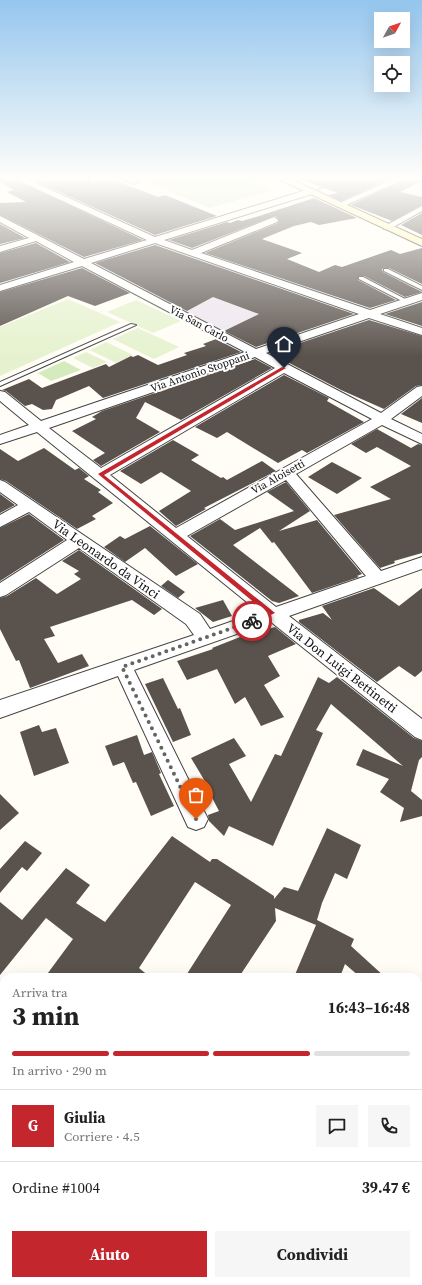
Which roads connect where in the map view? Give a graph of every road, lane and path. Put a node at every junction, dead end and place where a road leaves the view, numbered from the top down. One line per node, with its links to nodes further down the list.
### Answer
1 (148, 237): 5 (street)
2 (165, 237): 5 (street)
3 (232, 237): 7 (street)
4 (38, 238): 6 (street); 8 (street, Via San Carlo)
5 (155, 240): 7 (street); 8 (street)
6 (0, 249)
7 (192, 253): 15 (street)
8 (82, 262): 11 (street); 18 (street, Via San Carlo)
9 (386, 270): 12 (lane)
10 (361, 278): 14 (lane)
11 (0, 288)
12 (422, 288)
13 (422, 296): 14 (street, Via Antonio Stoppani)
14 (406, 301): 15 (street, Via Antonio Stoppani)
15 (369, 313): 17 (street); 18 (street, Via Antonio Stoppani)
16 (133, 325): 20 (lane)
17 (422, 332)
18 (254, 353): 19 (street, Via San Carlo); 24 (street, Via Antonio Stoppani)
19 (284, 368): 23 (street, Via San Carlo); 28 (street)
20 (0, 384)
21 (422, 390): 23 (street, Via Aloisetti)
22 (0, 395): 24 (street, Via Don Luigi Bettinetti)
23 (382, 419): 26 (street, Via San Carlo); 27 (street, Via Aloisetti)
24 (40, 427): 25 (street, Via Antonio Stoppani); 28 (street, Via Don Luigi Bettinetti)
25 (0, 440)
26 (422, 440)
27 (287, 472): 32 (street, Via Aloisetti); 35 (street)
28 (100, 474): 32 (street, Via Don Luigi Bettinetti)
29 (0, 485): 30 (street, Via Leonardo da Vinci)
30 (28, 506): 31 (street); 33 (street, Via Leonardo da Vinci)
31 (0, 522)
32 (175, 536): 37 (street, Via Don Luigi Bettinetti)
33 (79, 540): 36 (street); 38 (street, Via Leonardo da Vinci)
34 (422, 562): 35 (street)
35 (378, 578): 37 (street)
36 (0, 591)
37 (272, 613): 38 (street); 41 (street, Via Don Luigi Bettinetti)
38 (206, 638): 39 (street)
39 (122, 667): 40 (street); 42 (street)
40 (0, 709)
41 (422, 731)
42 (196, 819)

